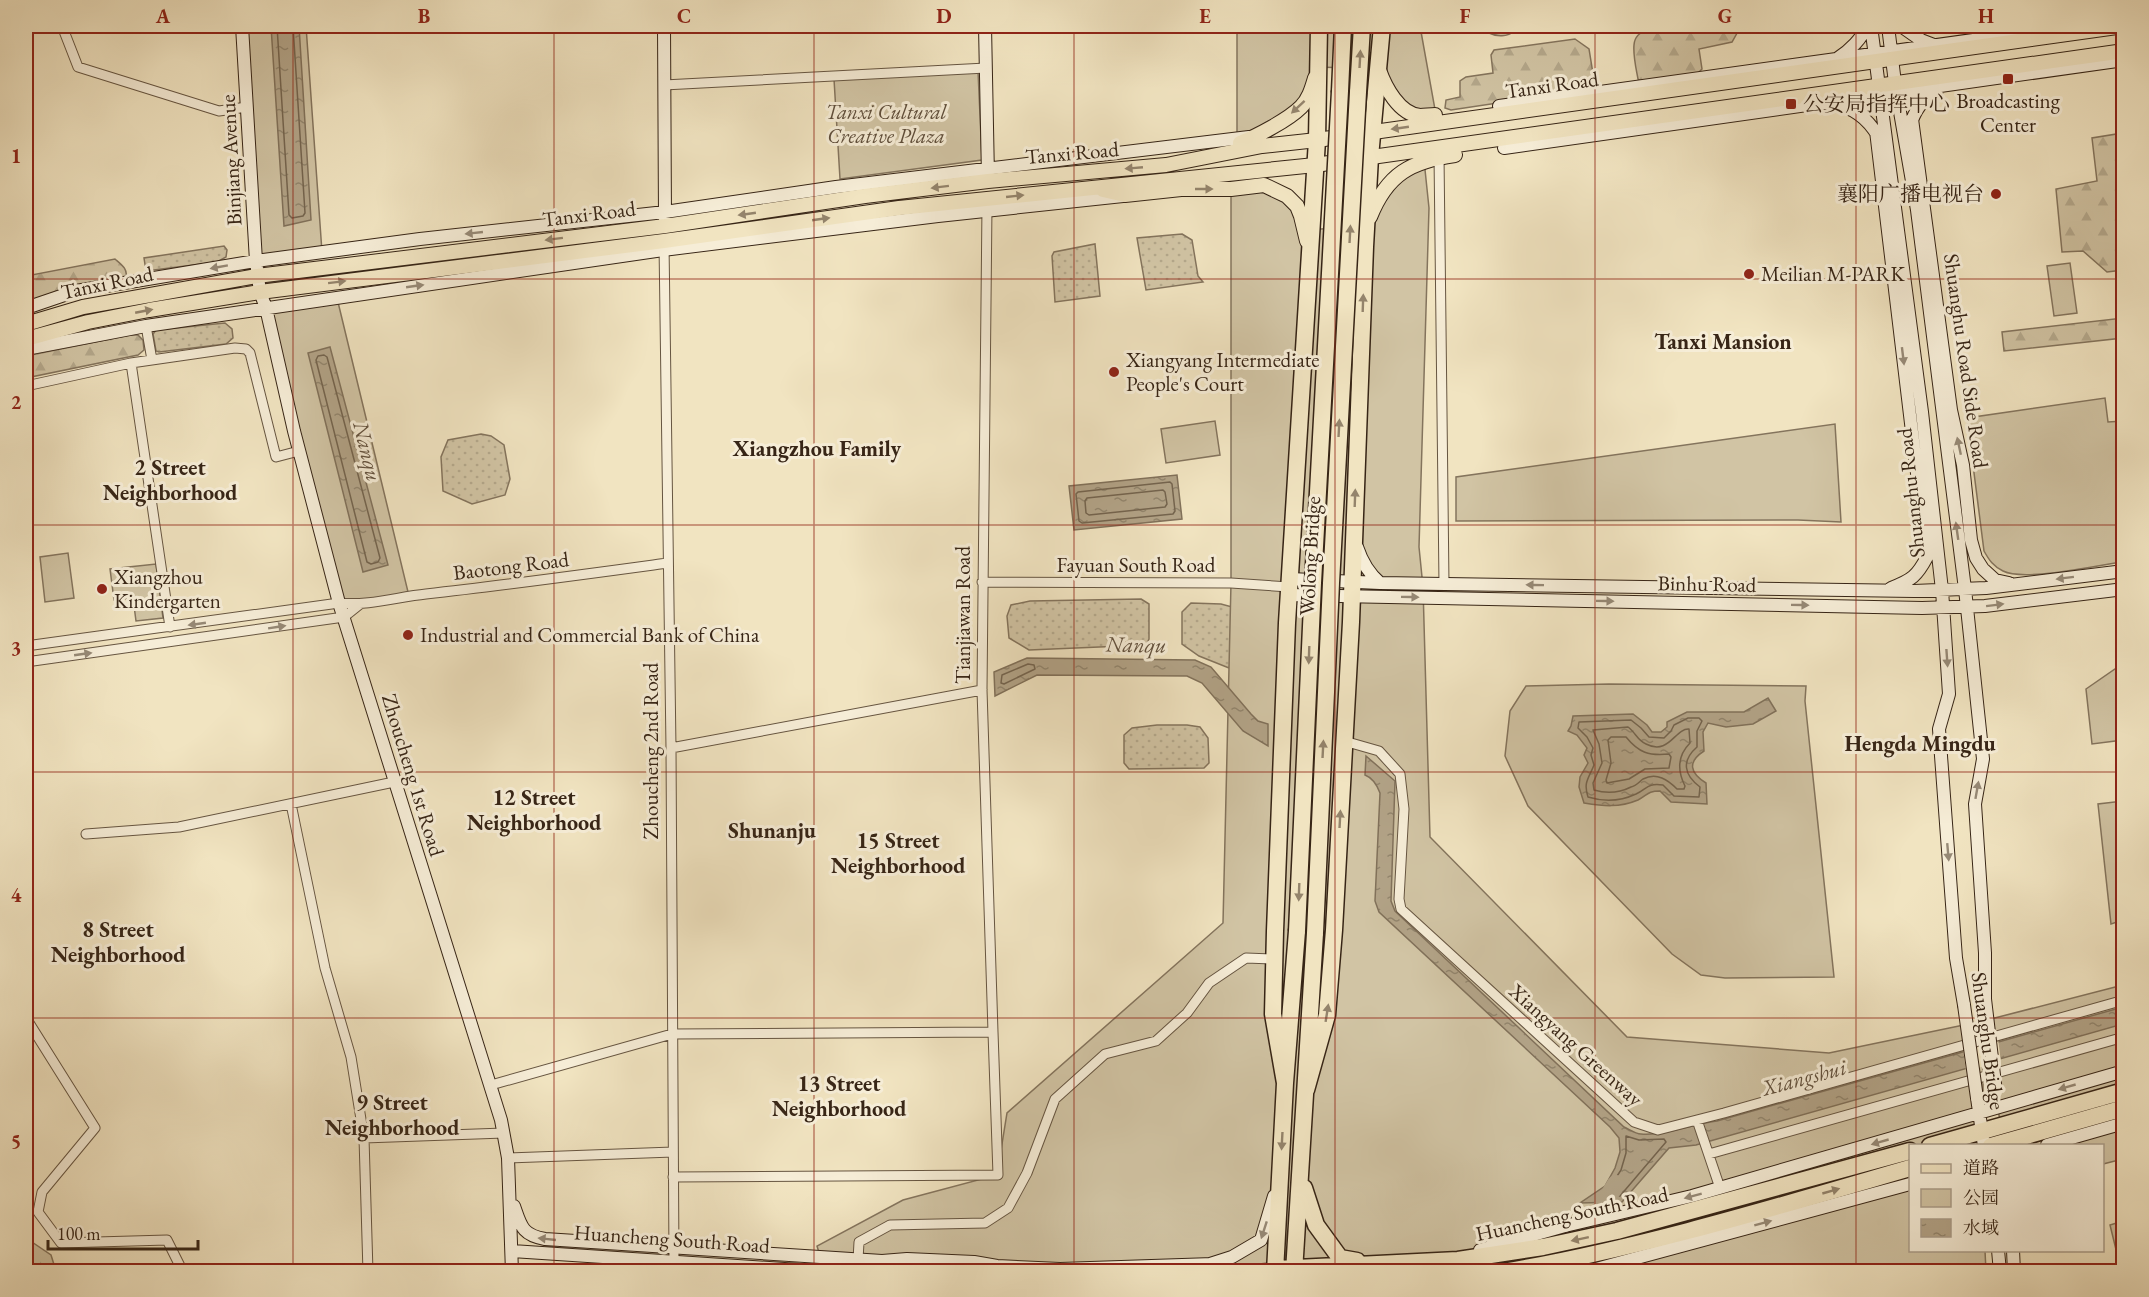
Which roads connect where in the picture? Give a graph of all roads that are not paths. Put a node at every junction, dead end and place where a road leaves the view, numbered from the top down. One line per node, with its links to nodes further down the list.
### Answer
1 (62, 26): 31 (street)
2 (243, 26): 31 (street, Binjiang Avenue)
3 (664, 26): 25 (street)
4 (985, 26): 22 (street)
5 (1319, 26): 21 (highway)
6 (1343, 26): 108 (highway, Wolong Bridge, one-way to 108, bridge)
7 (1362, 26): 110 (highway, Wolong Bridge, one-way to 7, bridge)
8 (1382, 26): 24 (highway)
9 (1866, 26): 19 (street)
10 (1871, 26): 18 (street, Shuanghu Road)
11 (1888, 26): 17 (street, Shuanghu Road)
12 (1901, 26): 15 (street)
13 (2073, 26): 15 (street)
14 (2124, 26): 17 (main road, Tanxi Road)
15 (1935, 45): 17 (street)
16 (2124, 51): 27 (main road, Tanxi Road)
17 (1892, 55): 18 (main road, Tanxi Road); 27 (street, Shuanghu Road)
18 (1875, 57): 19 (street); 23 (main road, Tanxi Road); 28 (street, Shuanghu Road)
19 (1837, 59): 23 (street); 30 (street)
20 (2124, 60): 26 (street)
21 (1318, 67): 36 (main road, one-way to 36); 38 (highway)
22 (986, 68): 25 (street); 46 (street)
23 (1825, 68): 32 (main road, Tanxi Road)
24 (1379, 69): 30 (main road); 35 (highway)
25 (664, 85): 50 (street)
26 (1943, 85): 27 (street); 33 (street)
27 (1896, 87): 28 (main road, Tanxi Road); 39 (street, Shuanghu Road)
28 (1879, 90): 29 (street); 37 (main road, Tanxi Road); 41 (street, Shuanghu Road)
29 (1823, 103): 34 (street); 40 (street)
30 (1498, 106): 32 (main road)
31 (247, 107): 53 (street, Binjiang Avenue)
32 (1523, 110): 35 (main road, Tanxi Road, one-way to 35)
33 (1912, 119): 39 (street); 76 (street, Shuanghu Road Side Road, one-way to 33)
34 (1876, 131): 41 (street); 82 (street, one-way to 82)
35 (1372, 132): 38 (main road, Tanxi Road); 43 (highway)
36 (1262, 135): 44 (main road); 46 (street)
37 (1525, 135): 40 (main road); 42 (main road, Tanxi Road)
38 (1317, 140): 44 (main road, Tanxi Road); 45 (highway)
39 (1906, 146): 79 (street, Shuanghu Road, one-way to 39)
40 (1504, 148): 42 (main road)
41 (1887, 150): 81 (street, Shuanghu Road)
42 (1438, 152): 43 (main road, Tanxi Road); 51 (main road); 75 (street)
43 (1370, 157): 45 (main road, Tanxi Road); 51 (highway)
44 (1177, 163): 46 (main road, Tanxi Road, one-way to 46)
45 (1315, 165): 47 (main road, Tanxi Road); 54 (highway)
46 (988, 175): 50 (main road, Tanxi Road, one-way to 50)
47 (1094, 188): 48 (main road); 49 (main road, Tanxi Road, one-way to 47)
48 (1125, 195): 49 (street); 54 (main road, one-way to 54)
49 (987, 205): 52 (main road, Tanxi Road, one-way to 49); 73 (street, Tianjiawan Road)
50 (665, 219): 53 (street, one-way to 53); 55 (main road, Tanxi Road, one-way to 55)
51 (1366, 226): 70 (highway, one-way to 51)
52 (664, 246): 57 (main road, Tanxi Road, one-way to 52); 60 (street, one-way to 52); 71 (street, Zhoucheng 2nd Road)
53 (256, 261): 55 (street, Binjiang Avenue); 56 (street, one-way to 56)
54 (1309, 264): 77 (highway)
55 (257, 276): 57 (street, Binjiang Avenue); 58 (main road, Tanxi Road)
56 (135, 281): 58 (street); 59 (street)
57 (260, 292): 60 (street, Zhoucheng 1st Road); 61 (main road, Tanxi Road, one-way to 57)
58 (83, 307): 62 (main road, Tanxi Road)
59 (26, 308)
60 (266, 308): 63 (street); 69 (street, Zhoucheng 1st Road)
61 (90, 322): 63 (street); 64 (main road, Tanxi Road)
62 (26, 324)
63 (146, 326): 65 (street); 66 (street)
64 (26, 339)
65 (26, 349)
66 (152, 360): 67 (street); 69 (street)
67 (131, 363): 68 (street); 89 (street)
68 (26, 386)
69 (299, 451): 84 (street, Zhoucheng 1st Road)
70 (1354, 539): 74 (street); 78 (highway)
71 (668, 563): 85 (street, Baotong Road); 95 (street, Zhoucheng 2nd Road)
72 (2124, 571): 76 (street, Binhu Road, one-way to 76)
73 (982, 582): 77 (street, Fayuan South Road); 93 (street, Tianjiawan Road)
74 (1380, 583): 75 (street, Binhu Road); 78 (street, Binhu Road)
75 (1444, 584): 82 (street, Binhu Road, one-way to 75)
76 (2016, 584): 79 (street, Binhu Road)
77 (1289, 587): 78 (street, Binhu Road); 101 (highway)
78 (1352, 589): 83 (street, Binhu Road); 90 (highway)
79 (1965, 589): 81 (street, Binhu Road); 86 (street, Shuanghu Road)
80 (2124, 589): 86 (street, Binhu Road, one-way to 80)
81 (1942, 590): 82 (street, Binhu Road); 87 (street, Shuanghu Road)
82 (1885, 591)
83 (1377, 597): 87 (street, Binhu Road, one-way to 87); 90 (street)
84 (339, 603): 85 (street, Baotong Road); 88 (street, Zhoucheng 1st Road); 89 (street, Baotong Road, one-way to 89)
85 (359, 605): 88 (street, Baotong Road)
86 (1966, 606): 87 (street, Binhu Road); 99 (street, Shuanghu Road, one-way to 86)
87 (1942, 607): 100 (street, Shuanghu Road, one-way to 100)
88 (344, 617): 92 (street, one-way to 88); 96 (street, Zhoucheng 1st Road)
89 (170, 627): 91 (street, Baotong Road)
90 (1350, 634): 94 (highway)
91 (26, 646)
92 (26, 662)
93 (982, 690): 95 (street); 104 (street, Tianjiawan Road)
94 (1344, 741): 110 (highway, one-way to 94); 115 (street, Xiangyang Greenway)
95 (671, 748): 105 (street, Zhoucheng 2nd Road)
96 (394, 782): 97 (street); 109 (street, Zhoucheng 1st Road)
97 (291, 804): 98 (street); 119 (street)
98 (86, 834)
99 (1985, 953): 112 (street, Shuanghu Bridge, bridge)
100 (1956, 958): 114 (street, Shuanghu Bridge, bridge)
101 (1274, 959): 108 (highway); 140 (street)
102 (2124, 1000): 115 (street, Xiangyang Greenway)
103 (26, 1018): 148 (street)
104 (993, 1032): 105 (street); 131 (street, Tianjiawan Road)
105 (672, 1034): 109 (street); 125 (street, Zhoucheng 2nd Road)
106 (2124, 1037): 126 (street)
107 (2124, 1071): 112 (street, one-way to 112)
108 (1285, 1083): 130 (highway, one-way to 130)
109 (491, 1085): 118 (street, Zhoucheng 1st Road)
110 (1306, 1090): 132 (highway)
111 (2124, 1091): 121 (highway)
112 (1998, 1107): 114 (street); 121 (street, Shuanghu Bridge)
113 (2124, 1108): 116 (highway)
114 (1979, 1113): 120 (street, Shuanghu Bridge); 134 (street, one-way to 134)
115 (1697, 1120): 126 (street)
116 (2071, 1123): 121 (highway); 123 (street)
117 (2124, 1124): 124 (street)
118 (504, 1133): 119 (street); 128 (street, Zhoucheng 1st Road)
119 (364, 1138): 149 (street)
120 (1983, 1138): 121 (highway); 122 (highway)
121 (2000, 1140)
122 (1943, 1144)
123 (2048, 1144)
124 (2051, 1144)
125 (673, 1152): 128 (street); 131 (street, Zhoucheng 2nd Road)
126 (1708, 1152): 134 (street)
127 (1909, 1152): 142 (highway, Huancheng South Road, one-way to 142)
128 (508, 1158): 135 (street, Zhoucheng 1st Road)
129 (1909, 1169): 154 (highway, Huancheng South Road, one-way to 129)
130 (1280, 1175): 143 (street, one-way to 143); 146 (highway)
131 (673, 1177): 136 (street, Zhoucheng 2nd Road)
132 (1300, 1178): 144 (highway); 147 (highway)
133 (1909, 1185): 155 (street, one-way to 133)
134 (1720, 1188): 142 (street, one-way to 142)
135 (510, 1193): 136 (street, one-way to 135); 137 (street, Zhoucheng 1st Road)
136 (674, 1246): 140 (street); 141 (street, Zhoucheng 2nd Road)
137 (512, 1251): 141 (street, Huancheng South Road); 150 (street, Zhoucheng 1st Road)
138 (1998, 1252): 156 (street)
139 (2013, 1252): 157 (street)
140 (858, 1260): 145 (street)
141 (674, 1261): 151 (street, Huancheng South Road)
142 (1443, 1261): 144 (highway, Huancheng South Road)
143 (1213, 1263): 145 (street); 152 (street)
144 (1387, 1265): 147 (highway, Huancheng South Road)
145 (1057, 1270)
146 (1275, 1270): 147 (highway, Huancheng South Road); 153 (street, Huancheng South Road)
147 (1295, 1270)
148 (183, 1272)
149 (368, 1272)
150 (512, 1272)
151 (830, 1272)
152 (1188, 1272)
153 (1234, 1272)
154 (1503, 1272)
155 (1585, 1272)
156 (2000, 1272)
157 (2014, 1272)

